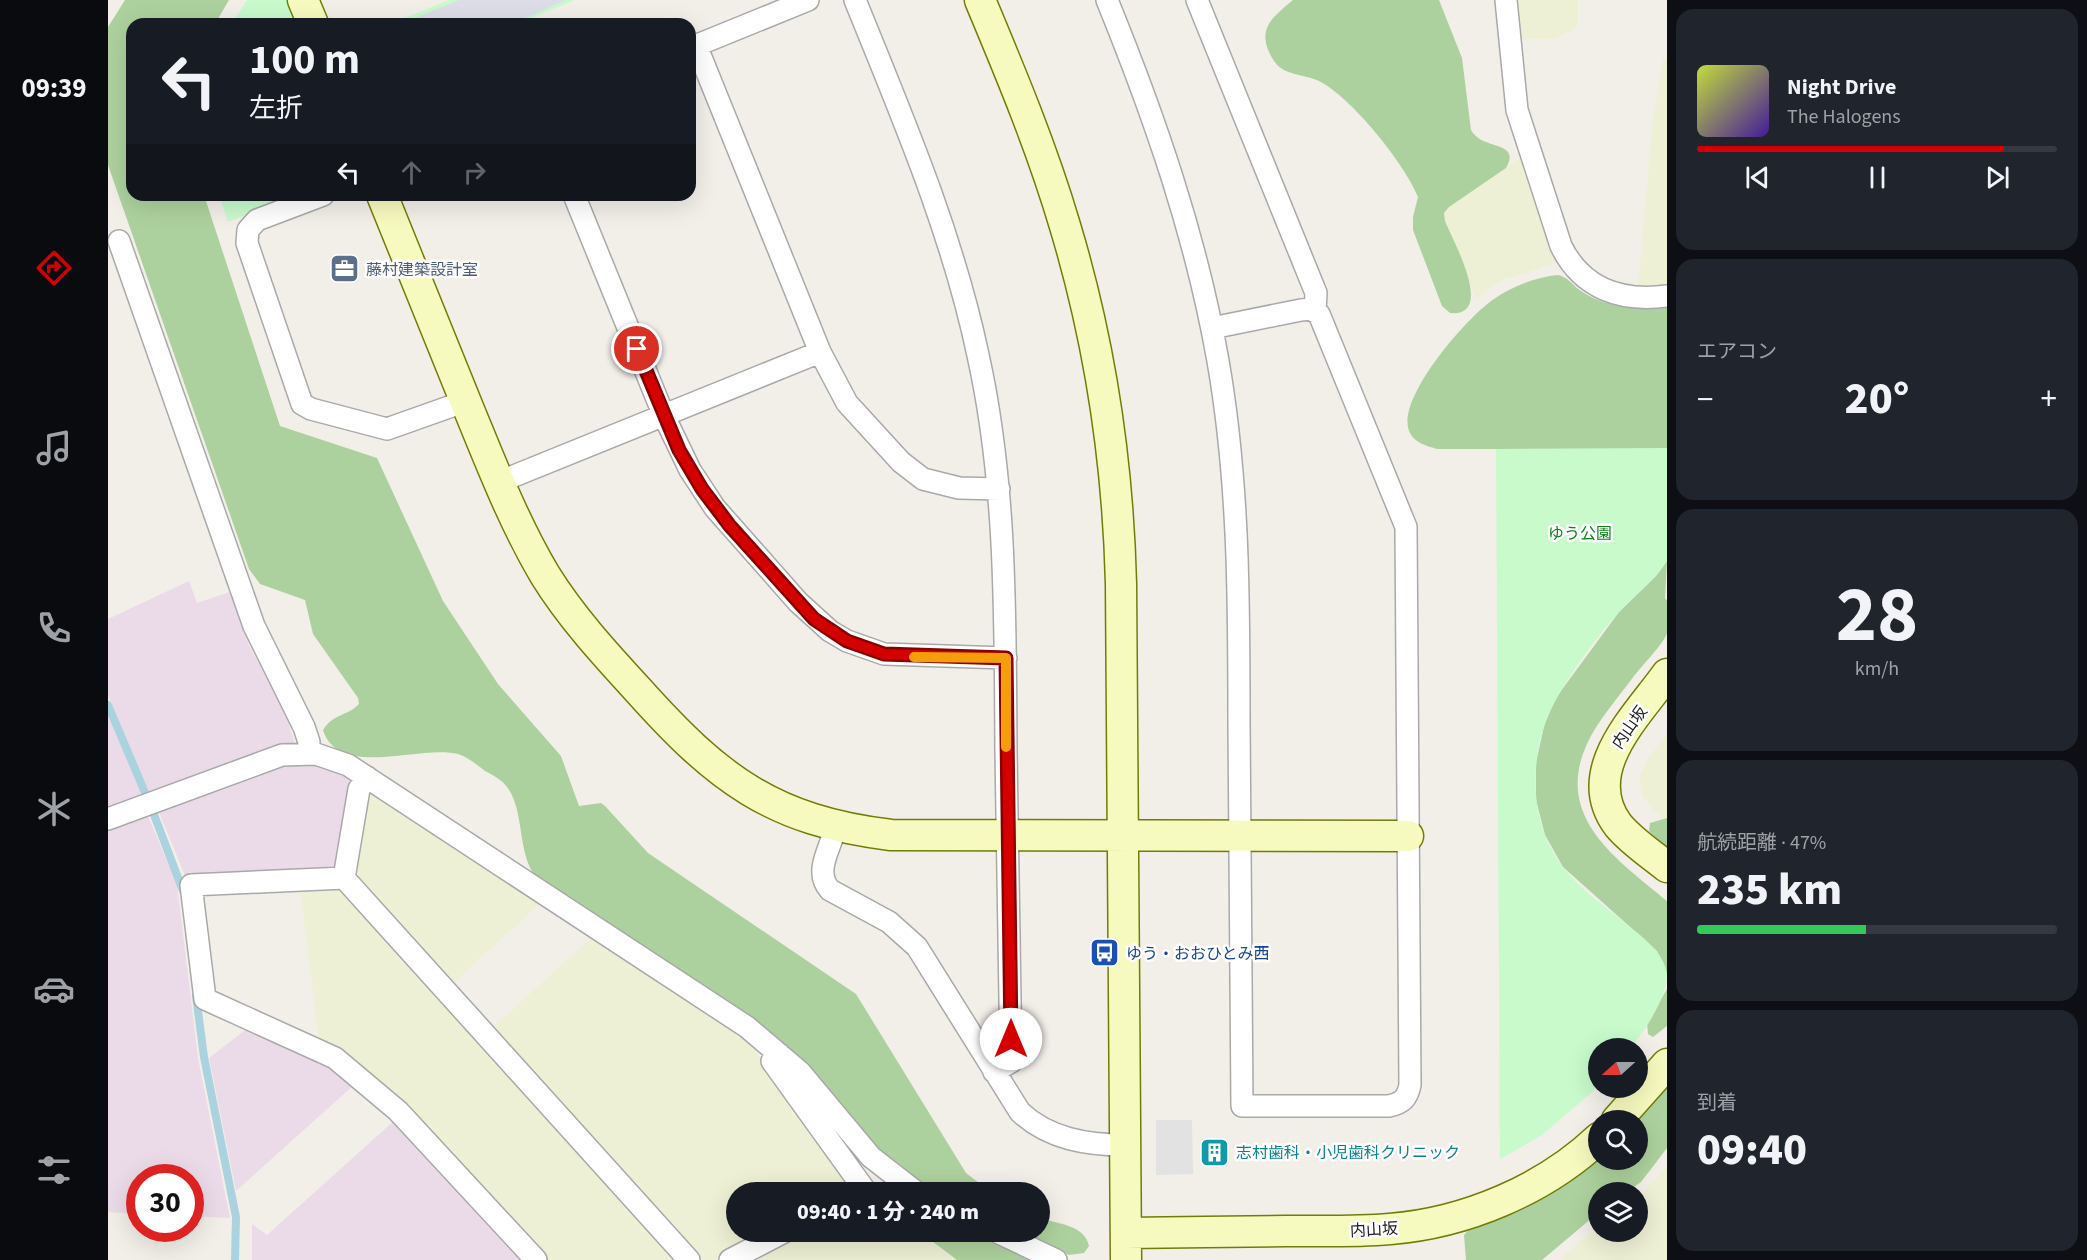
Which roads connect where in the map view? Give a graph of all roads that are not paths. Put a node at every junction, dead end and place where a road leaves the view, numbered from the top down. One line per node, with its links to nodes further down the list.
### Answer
1 (303, 0): 8 (street)
2 (808, 0): 9 (street)
3 (855, 0): 22 (street)
4 (980, 0): 32 (street)
5 (1107, 0): 17 (street)
6 (1197, 0): 16 (street)
7 (1506, 0): 15 (street)
8 (310, 18)
9 (696, 45)
10 (696, 53): 18 (street)
11 (307, 201): 19 (street)
12 (384, 201): 19 (street)
13 (576, 201): 20 (street)
14 (119, 241): 25 (street)
15 (1667, 296)
16 (1315, 312): 17 (street); 31 (street)
17 (1212, 328): 30 (street)
18 (820, 352): 20 (street); 22 (street)
19 (466, 401): 21 (street)
20 (664, 416): 21 (street); 23 (street)
21 (499, 482): 28 (street)
22 (999, 489): 23 (street)
23 (1006, 658): 29 (street)
24 (1667, 674): 33 (street, 内山坂)
25 (308, 754): 26 (street); 27 (street)
26 (367, 777): 34 (street); 35 (street)
27 (108, 819)
28 (836, 826): 29 (street); 37 (street)
29 (1008, 836): 32 (street); 37 (street)
30 (1240, 836): 31 (street); 31 (street); 32 (street)
31 (1408, 836)
32 (1123, 837): 39 (street)
33 (1667, 867)
34 (344, 878): 46 (street); 47 (street)
35 (779, 1054): 41 (street); 42 (street)
36 (1667, 1064): 38 (street)
37 (994, 1072): 39 (street)
38 (1626, 1110)
39 (1125, 1144): 45 (street)
40 (1588, 1147): 45 (street, 内山坂)
41 (859, 1182)
42 (903, 1182)
43 (765, 1242): 48 (street)
44 (1018, 1242): 49 (street)
45 (1126, 1246)
46 (536, 1260)
47 (690, 1260)
48 (730, 1260)
49 (1056, 1260)

